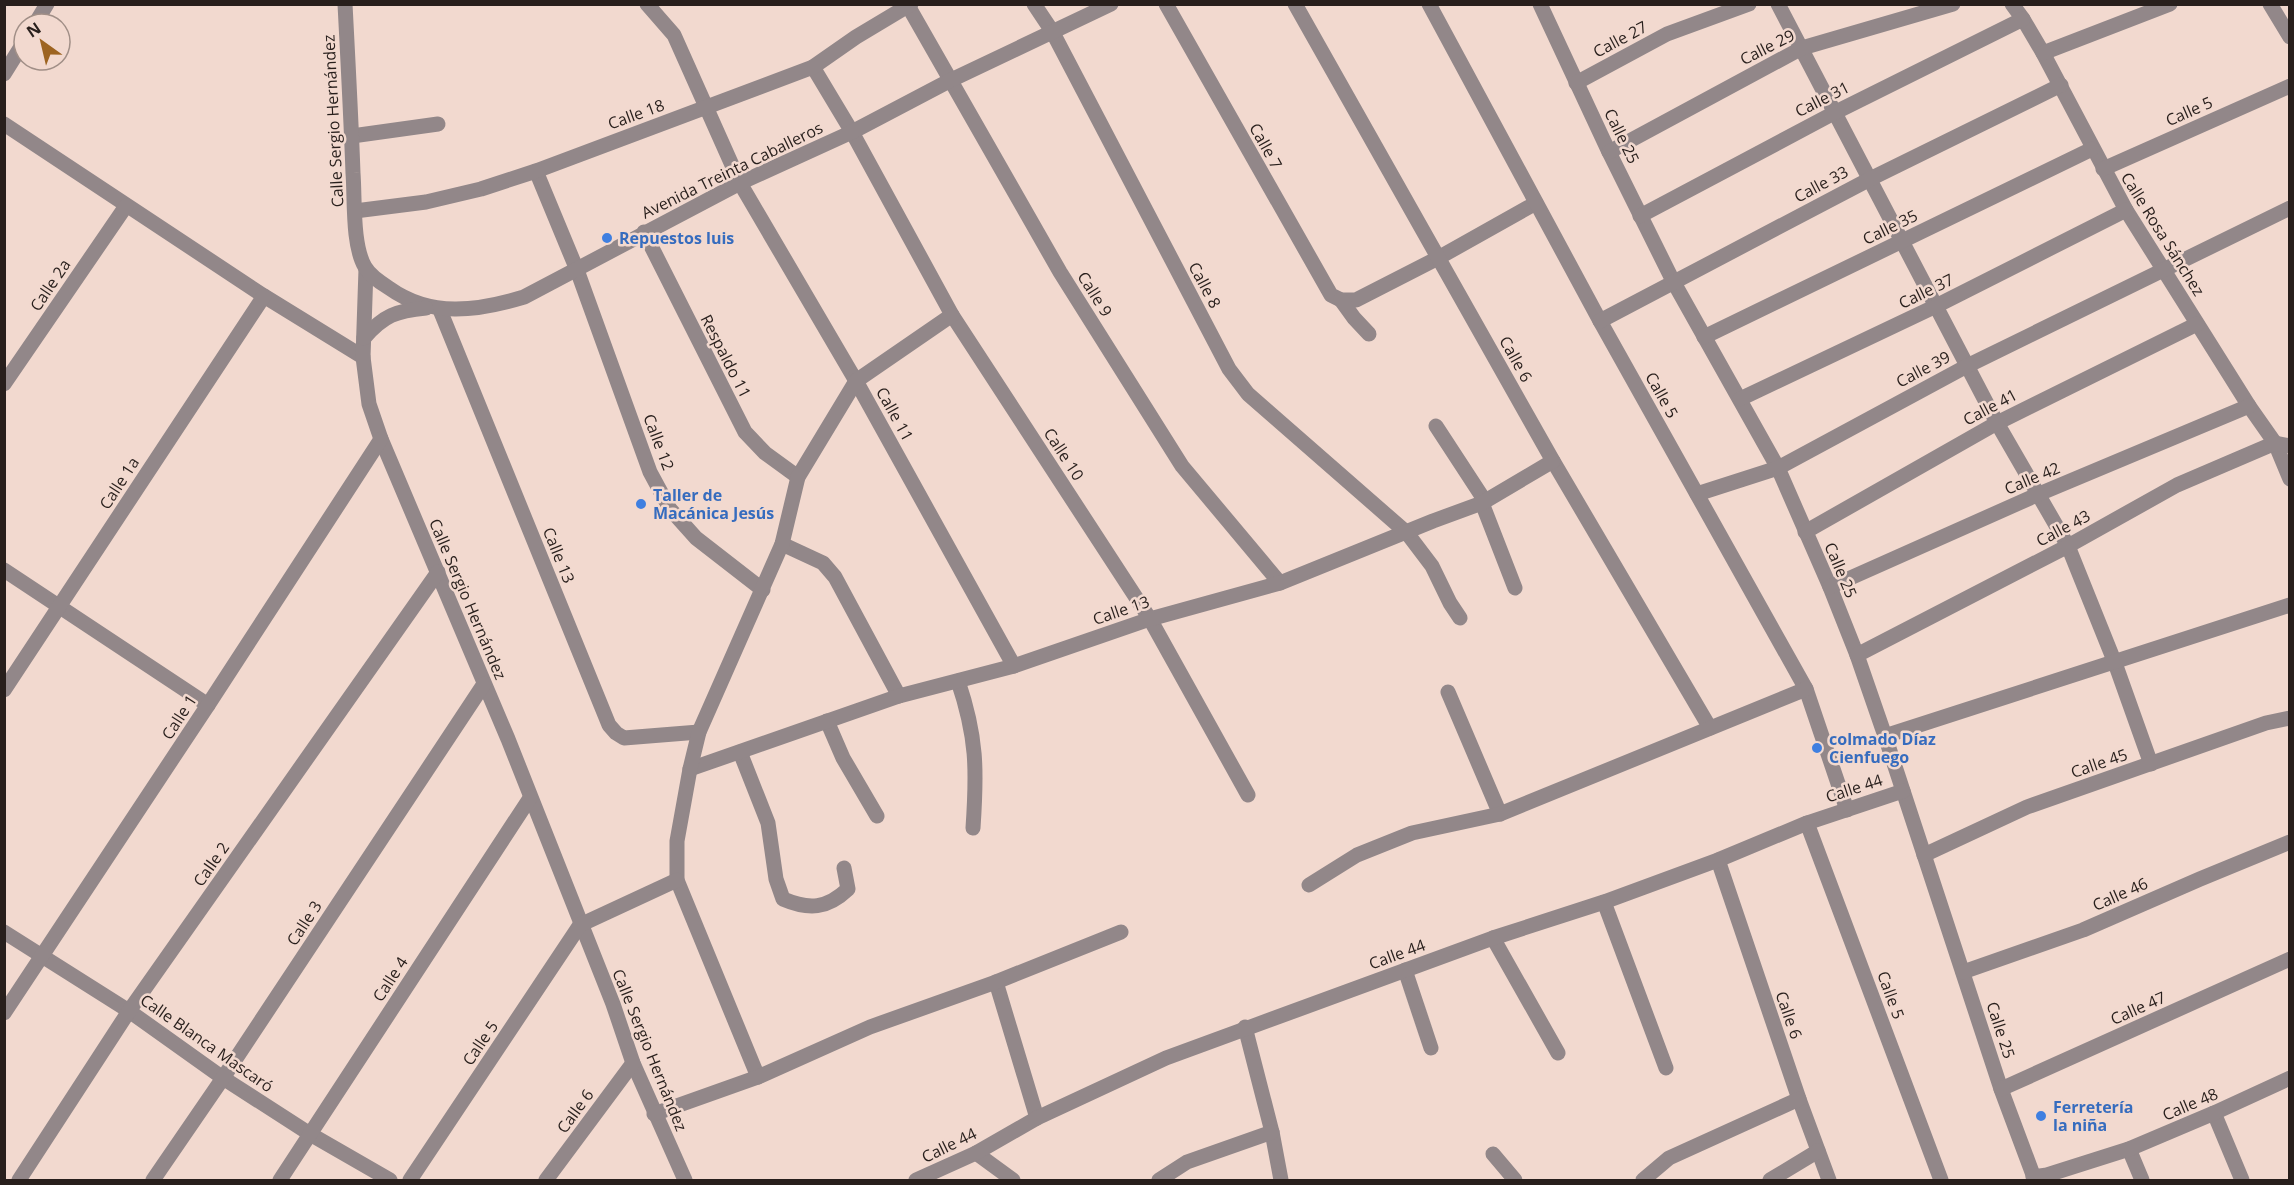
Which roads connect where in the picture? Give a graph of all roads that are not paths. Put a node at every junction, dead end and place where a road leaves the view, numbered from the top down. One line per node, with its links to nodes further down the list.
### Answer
1 (345, 4): 33 (street, Calle Sergio Hernández)
2 (647, 4): 28 (street, Calle 11)
3 (1034, 4): 17 (street, Calle 8)
4 (1111, 4): 17 (street, Avenida Treinta Caballeros)
5 (1166, 4): 54 (street, Calle 7)
6 (1295, 4): 48 (street, Calle 6)
7 (1429, 4): 40 (street, Calle 5)
8 (1540, 4): 25 (street, Calle 25)
9 (1749, 4): 25 (street, Calle 27)
10 (1778, 4): 19 (street)
11 (1953, 4): 19 (street, Calle 29)
12 (2012, 4): 16 (street, Calle Rosa Sánchez)
13 (2170, 4): 20 (street)
14 (2270, 4): 18 (street)
15 (909, 5): 22 (street, Calle 18); 24 (street, Calle 9)
16 (2023, 19): 20 (street, Calle Rosa Sánchez); 29 (street, Calle 31)
17 (1052, 32): 24 (street, Avenida Treinta Caballeros); 81 (street, Calle 8)
18 (2289, 37)
19 (1802, 48): 29 (street); 35 (street, Calle 29)
20 (2043, 53): 26 (street, Calle Rosa Sánchez)
21 (12, 61): 23 (street)
22 (813, 67): 28 (street, Calle 18); 32 (street, Calle 10)
23 (4, 74)
24 (949, 81): 32 (street, Avenida Treinta Caballeros); 86 (street, Calle 9)
25 (1576, 83): 35 (street, Calle 25)
26 (2061, 85): 34 (street, Calle Rosa Sánchez); 38 (street, Calle 33)
27 (2289, 86): 36 (street, Calle 5)
28 (708, 107): 37 (street, Calle 18); 39 (street, Calle 11)
29 (1834, 113): 38 (street); 45 (street, Calle 31)
30 (4, 124): 41 (street)
31 (438, 124): 33 (street)
32 (852, 132): 39 (street, Avenida Treinta Caballeros); 57 (street, Calle 10)
33 (352, 136): 44 (street, Calle Sergio Hernández)
34 (2092, 149): 36 (street, Calle Rosa Sánchez); 47 (street, Calle 35)
35 (1609, 152): 45 (street, Calle 25)
36 (2103, 169): 43 (street, Calle Rosa Sánchez)
37 (537, 171): 44 (street, Calle 18); 51 (street, Calle 12)
38 (1870, 178): 47 (street); 52 (street, Calle 33)
39 (740, 183): 46 (street, Avenida Treinta Caballeros); 65 (street, Calle 11)
40 (1536, 202): 48 (street); 58 (street, Calle 5)
41 (126, 206): 53 (street); 66 (street, Calle 2a)
42 (2289, 208): 49 (street, Calle 39)
43 (2126, 210): 49 (street, Calle Rosa Sánchez); 55 (street, Calle 37)
44 (355, 211): 50 (street, Calle Sergio Hernández)
45 (1640, 216): 52 (street, Calle 25)
46 (644, 232): 51 (street, Avenida Treinta Caballeros); 75 (street, Respaldo 11)
47 (1902, 241): 55 (street); 61 (street, Calle 35)
48 (1438, 258): 54 (street); 73 (street, Calle 6)
49 (2163, 268): 59 (street, Calle Rosa Sánchez); 64 (street, Calle 39)
50 (366, 269): 56 (street, Avenida Treinta Caballeros); 62 (street, Calle Sergio Hernández)
51 (577, 270): 56 (street, Avenida Treinta Caballeros); 89 (street, Calle 12)
52 (1673, 281): 58 (street, Calle 33); 61 (street, Calle 25)
53 (264, 296): 63 (street); 91 (street, Calle 1a)
54 (1341, 300): 60 (street, Calle 7)
55 (1936, 306): 64 (street); 67 (street, Calle 37)
56 (434, 309): 62 (street); 107 (street, Calle 13)
57 (952, 315): 65 (street); 93 (street, Calle 10)
58 (1600, 321): 77 (street, Calle 5)
59 (2197, 324): 68 (street, Calle Rosa Sánchez); 69 (street, Calle 41)
60 (1369, 334)
61 (1704, 337): 67 (street, Calle 25)
62 (364, 338): 63 (street, Calle Sergio Hernández)
63 (363, 357): 71 (street, Calle Sergio Hernández)
64 (1967, 366): 69 (street); 74 (street, Calle 39)
65 (856, 381): 75 (street); 96 (street, Calle 11)
66 (4, 384)
67 (1740, 399): 74 (street, Calle 25)
68 (2249, 406): 72 (street, Calle Rosa Sánchez); 78 (street, Calle 42)
69 (1997, 423): 78 (street); 80 (street, Calle 41)
70 (1436, 426): 79 (street)
71 (381, 439): 85 (street, Calle Sergio Hernández); 103 (street, Calle 1)
72 (2282, 445): 76 (street, Calle Rosa Sánchez); 83 (street, Calle 43)
73 (1553, 461): 79 (street, Calle 13); 106 (street, Calle 6)
74 (1778, 468): 77 (street, Calle 39); 80 (street, Calle 25)
75 (798, 477): 82 (street)
76 (2289, 479)
77 (1697, 494): 99 (street, Calle 5)
78 (2039, 494): 83 (street); 87 (street, Calle 42)
79 (1484, 502): 81 (street, Calle 13); 88 (street)
80 (1805, 532): 87 (street, Calle 25)
81 (1407, 533): 86 (street, Calle 13); 92 (street, Calle 8)
82 (782, 544): 89 (street); 102 (street)
83 (2068, 546): 94 (street, Calle 43); 95 (street)
84 (4, 570): 91 (street)
85 (438, 572): 98 (street, Calle Sergio Hernández); 136 (street, Calle 2)
86 (1280, 583): 93 (street, Calle 13)
87 (1830, 587): 94 (street, Calle 25)
88 (1515, 588)
89 (763, 590): 107 (street)
90 (2289, 605): 95 (street)
91 (58, 608): 100 (street, Calle 1a); 103 (street)
92 (1460, 618)
93 (1150, 619): 96 (street, Calle 13); 113 (street, Calle 10)
94 (1857, 655): 108 (street, Calle 25)
95 (2115, 663): 108 (street); 110 (street)
96 (1014, 666): 97 (street, Calle 13)
97 (958, 681): 102 (street, Calle 13); 119 (street)
98 (484, 684): 114 (street, Calle Sergio Hernández); 144 (street, Calle 3)
99 (1806, 689): 106 (street); 115 (street, Calle 5)
100 (4, 690)
101 (1448, 692): 116 (street)
102 (899, 696): 105 (street, Calle 13)
103 (208, 705): 131 (street, Calle 1)
104 (2289, 718): 110 (street, Calle 45)
105 (827, 721): 109 (street, Calle 13); 117 (street)
106 (1710, 728): 116 (street)
107 (699, 732): 111 (street)
108 (1886, 736): 112 (street, Calle 25)
109 (740, 752): 111 (street, Calle 13); 123 (street)
110 (2151, 764): 121 (street, Calle 45)
111 (690, 769): 124 (street)
112 (1903, 791): 115 (street, Calle 44); 121 (street, Calle 25)
113 (1248, 795)
114 (530, 798): 127 (street, Calle Sergio Hernández); 152 (street, Calle 4)
115 (1847, 810): 118 (street, Calle 44)
116 (1500, 814): 125 (street)
117 (877, 816)
118 (1807, 823): 122 (street, Calle 44); 175 (street, Calle 5)
119 (973, 828)
120 (2289, 843): 134 (street, Calle 46)
121 (1924, 855): 134 (street, Calle 25)
122 (1718, 860): 126 (street, Calle 44); 147 (street, Calle 6)
123 (844, 868)
124 (677, 880): 127 (street); 143 (street)
125 (1309, 885)
126 (1604, 902): 130 (street, Calle 44); 142 (street)
127 (580, 925): 141 (street, Calle Sergio Hernández); 163 (street, Calle 5)
128 (4, 932): 131 (street, Calle Blanca Mascaró)
129 (1121, 932): 135 (street)
130 (1492, 938): 133 (street, Calle 44); 140 (street)
131 (44, 957): 136 (street, Calle Blanca Mascaró); 137 (street, Calle 1)
132 (2289, 959): 146 (street, Calle 47)
133 (1405, 970): 138 (street, Calle 44); 139 (street)
134 (1963, 972): 146 (street, Calle 25)
135 (996, 982): 143 (street); 150 (street)
136 (129, 1011): 144 (street, Calle Blanca Mascaró); 159 (street, Calle 2)
137 (4, 1013)
138 (1245, 1027): 150 (street, Calle 44); 151 (street)
139 (1431, 1048)
140 (1558, 1053)
141 (633, 1063): 149 (street, Calle Sergio Hernández); 164 (street, Calle 6)
142 (1666, 1068)
143 (758, 1077): 149 (street)
144 (223, 1078): 152 (street, Calle Blanca Mascaró); 160 (street, Calle 3)
145 (2289, 1078): 148 (street, Calle 48)
146 (2001, 1089): 158 (street, Calle 25)
147 (1798, 1099): 154 (street, Calle 6); 172 (street)
148 (2214, 1113): 153 (street, Calle 48); 177 (street)
149 (654, 1114): 157 (street, Calle Sergio Hernández)
150 (1037, 1118): 155 (street, Calle 44)
151 (1272, 1132): 169 (street); 170 (street)
152 (310, 1134): 161 (street, Calle 4); 162 (street, Calle Blanca Mascaró)
153 (2129, 1149): 158 (street, Calle 48); 176 (street)
154 (1818, 1151): 173 (street); 174 (street, Calle 6)
155 (976, 1153): 167 (street, Calle 44); 168 (street)
156 (1493, 1154): 171 (street)
157 (677, 1166): 165 (street); 166 (street, Calle Sergio Hernández)
158 (2034, 1179)
159 (19, 1180)
160 (153, 1180)
161 (280, 1180)
162 (390, 1180)
163 (410, 1180)
164 (546, 1180)
165 (668, 1180)
166 (685, 1180)
167 (916, 1180)
168 (1013, 1180)
169 (1159, 1180)
170 (1281, 1180)
171 (1515, 1180)
172 (1644, 1180)
173 (1770, 1180)
174 (1829, 1180)
175 (1941, 1180)
176 (2142, 1180)
177 (2242, 1180)

